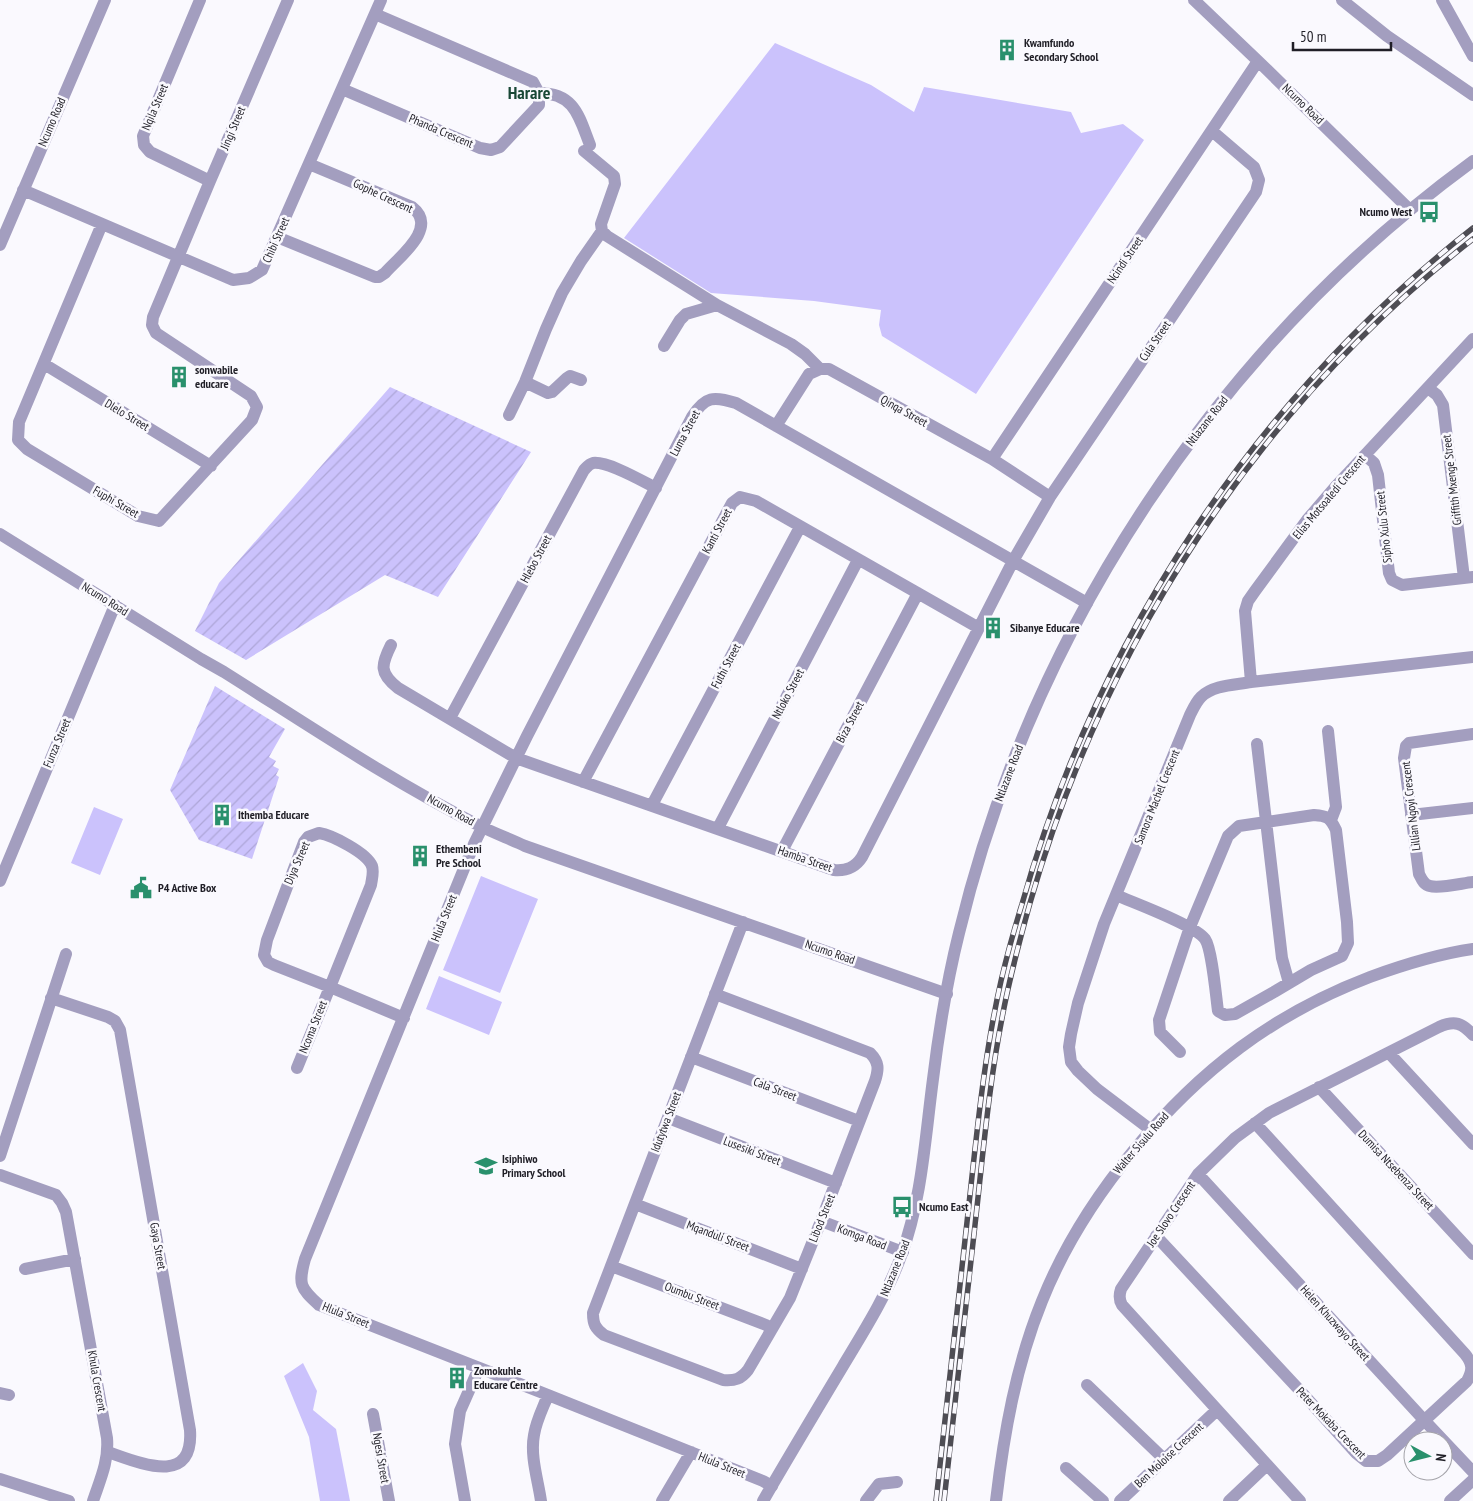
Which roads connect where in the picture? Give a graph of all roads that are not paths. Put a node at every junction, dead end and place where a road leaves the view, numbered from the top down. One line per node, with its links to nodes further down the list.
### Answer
1 (104, 0): 18 (street, Ncumo Road)
2 (200, 0): 17 (street, Nqila Street)
3 (288, 0): 17 (street, Jingi Street)
4 (381, 0): 8 (street, Chibi Street)
5 (1194, 0): 10 (street, Ncumo Road)
6 (1342, 0): 13 (street)
7 (1442, 0): 9 (street)
8 (375, 14): 11 (street, Chibi Street); 12 (street)
9 (1473, 56)
10 (1258, 61): 14 (street, Ncindi Street); 19 (street, Ncumo Road)
11 (342, 89): 12 (street, Phanda Crescent); 16 (street, Chibi Street)
12 (539, 93): 21 (street)
13 (1473, 95)
14 (1212, 131): 36 (street, Ncindi Street); 39 (street, Cula Street)
15 (1473, 161): 19 (street, Ntlazane Road)
16 (309, 164): 22 (street, Chibi Street); 22 (street, Gophe Crescent)
17 (210, 181): 24 (street, Jingi Street)
18 (24, 190): 20 (street, Chibi Street); 23 (street, Ncumo Road)
19 (1410, 210): 46 (street, Ntlazane Road)
20 (102, 224): 24 (street, Chibi Street); 28 (street, Fuphi Street)
21 (602, 231): 25 (street); 31 (street)
22 (277, 237): 24 (street, Chibi Street)
23 (0, 244)
24 (178, 256): 37 (street, Fuphi Street)
25 (717, 305): 27 (street); 29 (street)
26 (1473, 338): 32 (street, Elias Motsoaledi Crescent)
27 (664, 346)
28 (44, 364): 37 (street, Dlelo Street); 37 (street, Fuphi Street)
29 (820, 369): 34 (street); 36 (street, Qinqa Street)
30 (581, 380): 31 (street)
31 (525, 382): 33 (street)
32 (1428, 388): 35 (street, Elias Motsoaledi Crescent); 44 (street, Griffith Mxenge Street)
33 (509, 415)
34 (776, 426): 38 (street, Luma Street); 43 (street, Luma Street)
35 (1365, 455): 44 (street, Sipho Xulu Street); 51 (street, Elias Motsoaledi Crescent)
36 (992, 459): 39 (street, Qinqa Street)
37 (211, 466)
38 (656, 488): 52 (street, Hlebo Street); 56 (street, Luma Street)
39 (1050, 497): 43 (street, Cula Street)
40 (800, 527): 42 (street, Kanti Street); 57 (street, Kanti Street); 58 (street, Futhi Street)
41 (0, 534): 47 (street, Ncumo Road)
42 (858, 560): 45 (street, Kanti Street); 64 (street, Ntloko Street)
43 (1013, 561): 46 (street, Luma Street); 48 (street, Hamba Street)
44 (1468, 578)
45 (918, 593): 48 (street, Kanti Street); 65 (street, Biza Street)
46 (1087, 602): 76 (street, Ntlazane Road)
47 (115, 605): 63 (street, Ncumo Road); 66 (street, Funza Street)
48 (979, 628): 65 (street, Hamba Street)
49 (391, 646): 52 (street)
50 (1473, 657): 51 (street, Samora Machel Crescent)
51 (1251, 682): 68 (street, Samora Machel Crescent)
52 (450, 718): 56 (street)
53 (1328, 731): 61 (street)
54 (1473, 734): 60 (street, Lillian Ngoyi Crescent)
55 (1258, 744): 62 (street)
56 (516, 758): 57 (street, Hamba Street); 63 (street, Luma Street)
57 (583, 782): 58 (street, Hamba Street)
58 (652, 805): 64 (street, Hamba Street)
59 (1473, 808): 60 (street)
60 (1412, 815): 67 (street, Lillian Ngoyi Crescent)
61 (1331, 820): 62 (street); 73 (street)
62 (1266, 821): 70 (street); 73 (street)
63 (482, 827): 69 (street, Ncumo Road); 78 (street, Hlula Street)
64 (718, 828): 65 (street, Hamba Street)
65 (782, 851)
66 (0, 881)
67 (1473, 882)
68 (1116, 895): 70 (street); 88 (street, Samora Machel Crescent)
69 (742, 922): 75 (street, Idutytwa Street); 76 (street, Ncumo Road)
70 (1190, 927): 73 (street); 80 (street)
71 (1473, 949): 88 (street, Walter Sisulu Road)
72 (66, 954): 77 (street)
73 (1289, 983)
74 (330, 987): 74 (street, Diya Street); 78 (street, Diya Street); 83 (street, Ncoma Street)
75 (715, 994): 82 (street, Idutytwa Street); 86 (street, Libod Street)
76 (947, 994): 97 (street, Ntlazane Road)
77 (52, 998): 90 (street); 111 (street, Gaya Street)
78 (404, 1018): 105 (street, Hlula Street)
79 (1473, 1035): 81 (street, Joe Slovo Crescent)
80 (1180, 1052)
81 (1389, 1053): 84 (street, Joe Slovo Crescent); 89 (street)
82 (691, 1057): 85 (street, Idutytwa Street); 86 (street, Cala Street)
83 (297, 1068)
84 (1319, 1087): 87 (street, Joe Slovo Crescent); 98 (street, Dumisa Ntsebenza Street)
85 (668, 1118): 93 (street, Lusesiki Street); 94 (street, Idutytwa Street)
86 (860, 1121): 93 (street, Libod Street)
87 (1254, 1123): 91 (street, Joe Slovo Crescent); 110 (street, Peter Mokaba Crescent)
88 (1150, 1130): 129 (street, Walter Sisulu Road)
89 (1473, 1144)
90 (0, 1156)
91 (1198, 1174): 96 (street, Joe Slovo Crescent); 110 (street, Helen Khuzwayo Street)
92 (0, 1175): 99 (street, Khula Crescent)
93 (836, 1183): 95 (street, Libod Street)
94 (635, 1204): 100 (street, Idutytwa Street); 102 (street, Mqanduli Street)
95 (821, 1221): 97 (street, Komga Road); 102 (street, Libod Street)
96 (1156, 1236): 108 (street, Joe Slovo Crescent); 110 (street, Peter Mokaba Crescent)
97 (903, 1252): 120 (street, Ntlazane Road)
98 (1473, 1254)
99 (75, 1259): 101 (street); 111 (street, Khula Crescent)
100 (611, 1266): 103 (street, Idutytwa Street); 104 (street, Oumbu Street)
101 (25, 1269)
102 (802, 1269): 104 (street, Libod Street)
103 (593, 1322): 104 (street, Libod Street)
104 (772, 1329)
105 (478, 1368): 107 (street, Hlula Street); 124 (street)
106 (1087, 1385): 113 (street)
107 (548, 1395): 112 (street, Hlula Street); 125 (street)
108 (1217, 1410): 113 (street, Ben Moloise Crescent); 114 (street, Joe Slovo Crescent)
109 (373, 1414): 123 (street, Ngesi Street)
110 (1424, 1420): 116 (street, Helen Khuzwayo Street)
111 (108, 1452): 122 (street, Khula Crescent)
112 (691, 1452): 120 (street, Hlula Street); 126 (street)
113 (1164, 1459): 131 (street, Ben Moloise Crescent)
114 (1267, 1465): 132 (street); 133 (street, Joe Slovo Crescent)
115 (1066, 1468): 130 (street)
116 (1473, 1472)
117 (0, 1479): 121 (street)
118 (1473, 1480): 134 (street)
119 (897, 1482): 128 (street)
120 (772, 1486): 127 (street, Ntlazane Road)
121 (69, 1501)
122 (93, 1501)
123 (389, 1501)
124 (465, 1501)
125 (541, 1501)
126 (662, 1501)
127 (763, 1501)
128 (866, 1501)
129 (996, 1501)
130 (1103, 1501)
131 (1120, 1501)
132 (1228, 1501)
133 (1300, 1501)
134 (1450, 1501)

